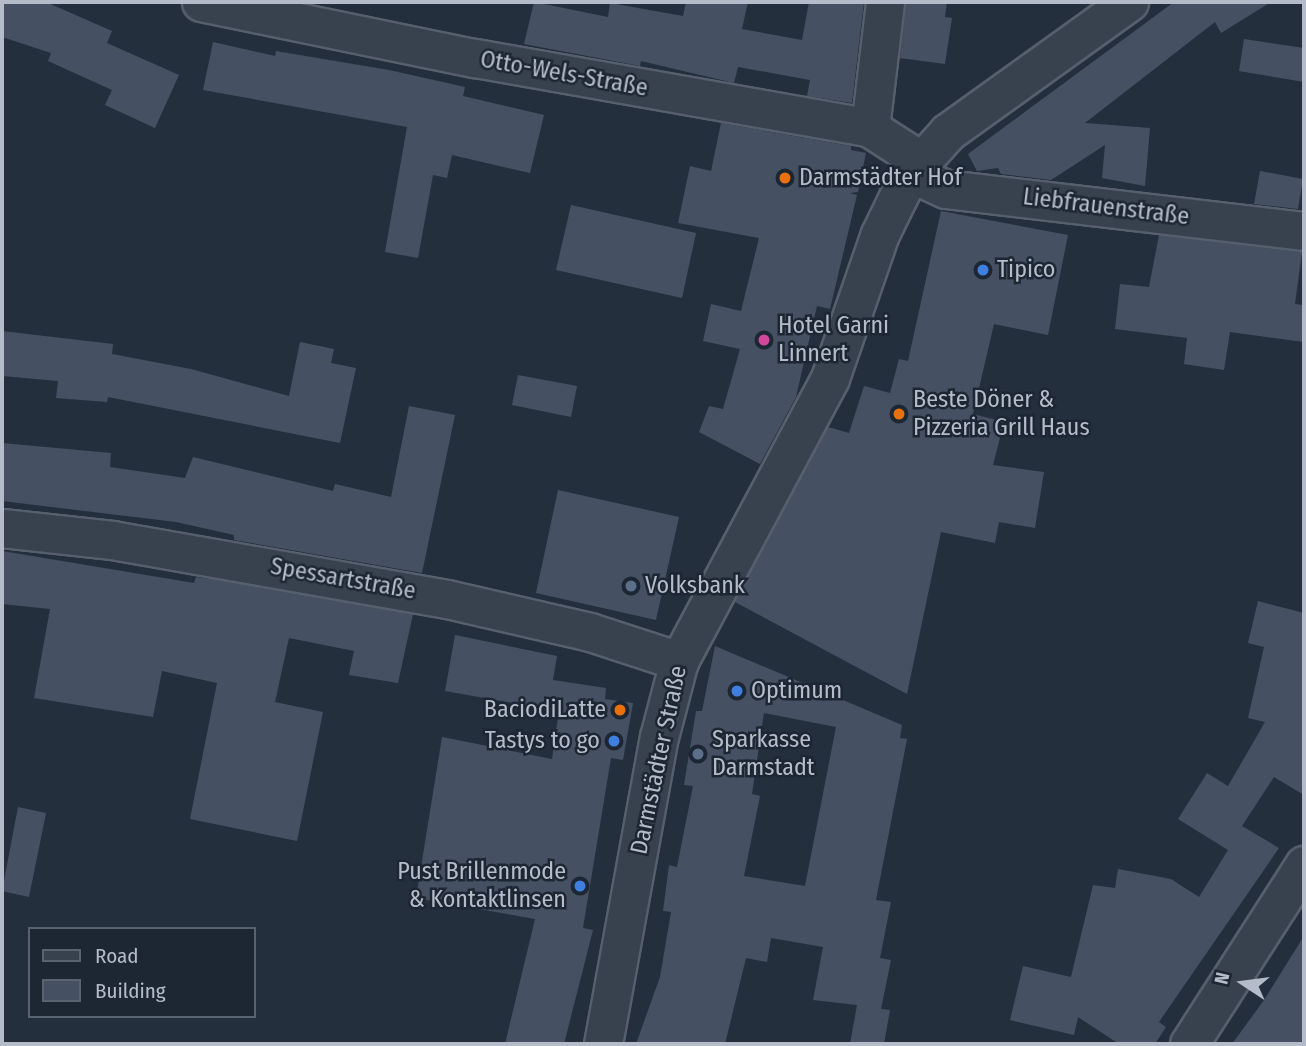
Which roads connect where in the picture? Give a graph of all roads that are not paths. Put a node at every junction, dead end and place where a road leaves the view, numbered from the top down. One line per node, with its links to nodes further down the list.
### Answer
1 (201, 2): 4 (street, Otto-Wels-Straße)
2 (885, 2): 4 (street)
3 (1129, 2): 5 (street, Darmstädter Straße)
4 (870, 128): 5 (street, Otto-Wels-Straße)
5 (916, 167): 6 (street, Liebfrauenstraße); 8 (street, Darmstädter Straße)
6 (1304, 231)
7 (2, 528): 8 (street, Spessartstraße)
8 (678, 661): 10 (street, Darmstädter Straße)
9 (1304, 865): 11 (street)
10 (603, 1044)
11 (1189, 1044)

